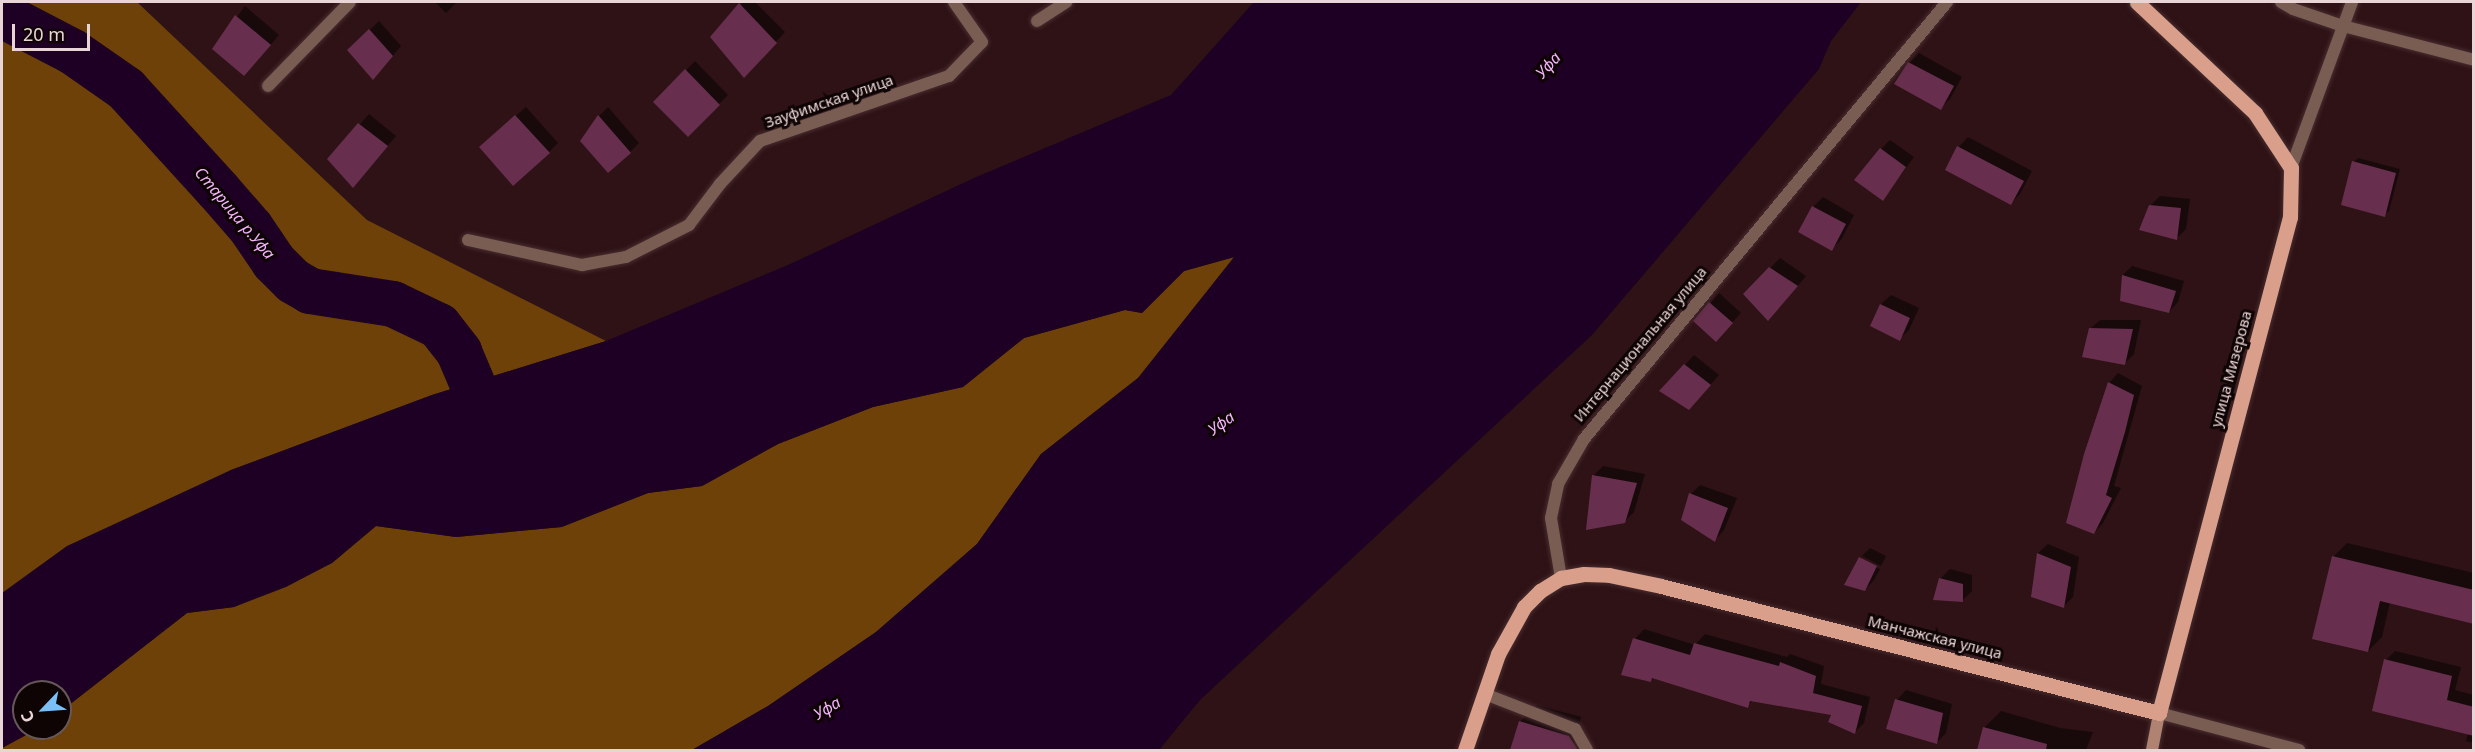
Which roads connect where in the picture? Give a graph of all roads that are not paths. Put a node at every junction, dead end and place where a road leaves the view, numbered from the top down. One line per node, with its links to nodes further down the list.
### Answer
1 (350, 2): 11 (street)
2 (954, 2): 13 (street, Зауфимская улица)
3 (1065, 2): 8 (street)
4 (1947, 2): 14 (street, Интернациональная улица)
5 (2137, 2): 12 (main road)
6 (2281, 2): 9 (street)
7 (2352, 2): 9 (street, улица Мизерова)
8 (1037, 21)
9 (2343, 26): 10 (street); 12 (street, улица Мизерова)
10 (2474, 60)
11 (268, 86)
12 (2290, 168): 16 (main road, улица Мизерова)
13 (468, 240)
14 (1561, 578): 15 (main road); 16 (main road, Манчажская улица)
15 (1485, 694): 17 (main road); 18 (street)
16 (2159, 712): 19 (main road, улица Мизерова); 20 (street, Манчажская улица)
17 (1465, 750)
18 (1587, 750)
19 (2152, 750)
20 (2299, 750)

